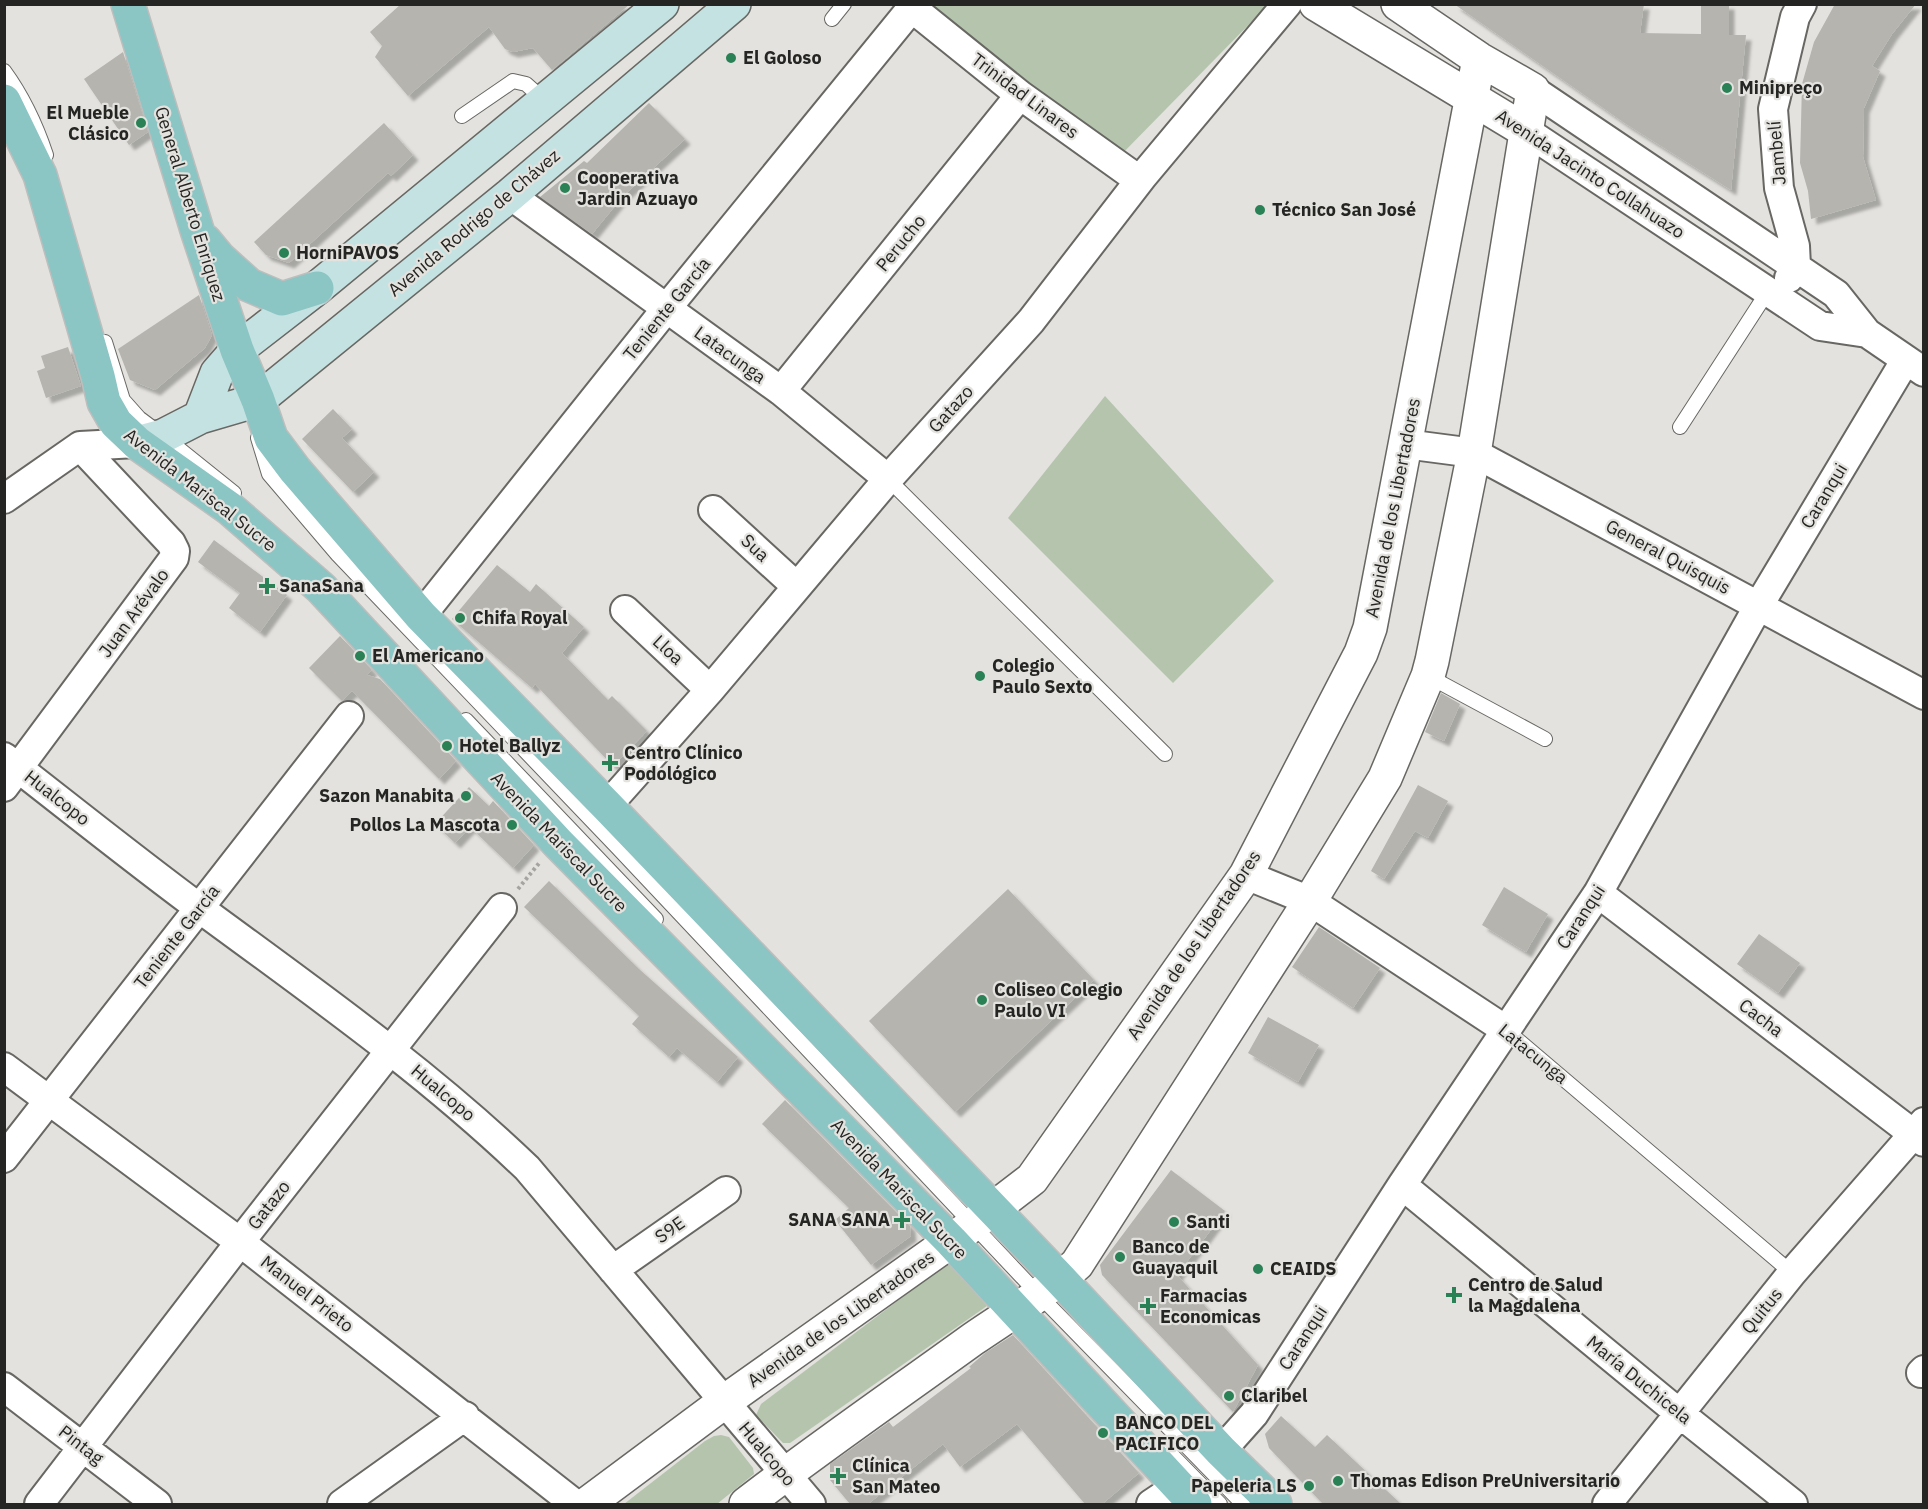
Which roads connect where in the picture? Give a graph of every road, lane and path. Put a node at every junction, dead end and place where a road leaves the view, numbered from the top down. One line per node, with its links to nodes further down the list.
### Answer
1 (128, 4): 22 (main road, General Alberto Enriquez)
2 (662, 4): 17 (main road)
3 (734, 4): 21 (main road, Avenida Rodrigo de Chávez)
4 (844, 4): 10 (lane)
5 (1287, 4): 20 (street, Gatazo)
6 (1316, 4): 15 (street, Avenida Jacinto Collahuazo)
7 (1398, 4): 11 (street, Avenida Jacinto Collahuazo)
8 (1802, 4): 24 (street, Jambelí)
9 (914, 6): 14 (street, Trinidad Linares); 27 (street, Teniente García)
10 (832, 19)
11 (1479, 58): 13 (street, Avenida Jacinto Collahuazo); 15 (street, Avenida de los Libertadores)
12 (4, 71): 23 (lane)
13 (1533, 90): 19 (street); 24 (street, Avenida Jacinto Collahuazo)
14 (1020, 95): 20 (street, Trinidad Linares); 32 (street, Perucho)
15 (1472, 98): 19 (street, Avenida Jacinto Collahuazo); 37 (street, Avenida de los Libertadores)
16 (4, 100): 36 (main road, Avenida Mariscal Sucre)
17 (544, 100): 18 (lane); 25 (main road)
18 (462, 116)
19 (1526, 131): 26 (street, Avenida Jacinto Collahuazo); 39 (street)
20 (1139, 180): 40 (street, Gatazo)
21 (510, 195): 27 (street, Latacunga); 33 (main road, Avenida Rodrigo de Chávez)
22 (196, 230): 25 (main road); 30 (main road, General Alberto Enriquez)
23 (78, 257)
24 (1796, 266): 26 (street); 28 (street, Avenida Jacinto Collahuazo)
25 (317, 288): 30 (main road)
26 (1773, 295): 28 (street, Avenida Jacinto Collahuazo); 35 (lane)
27 (666, 309): 32 (street, Latacunga); 48 (street, Teniente García)
28 (1867, 333): 31 (street, Avenida Jacinto Collahuazo)
29 (102, 334): 36 (lane)
30 (237, 350): 33 (main road, General Alberto Enriquez); 34 (main road)
31 (1914, 366): 46 (street, Caranqui)
32 (781, 391): 40 (street, Latacunga)
33 (258, 400): 34 (main road, Avenida Rodrigo de Chávez); 48 (main road, Avenida Mariscal Sucre); 75 (lane)
34 (200, 417): 36 (main road, Avenida Rodrigo de Chávez)
35 (1680, 428)
36 (150, 440): 38 (street); 42 (lane); 59 (main road, Avenida Mariscal Sucre)
37 (1405, 444): 39 (street, General Quisquis); 60 (street, Avenida de los Libertadores)
38 (80, 446): 41 (street); 57 (street, Juan Arévalo)
39 (1474, 453): 46 (street, General Quisquis); 50 (street)
40 (888, 479): 45 (street, Gatazo); 56 (lane)
41 (4, 499)
42 (247, 503)
43 (713, 510): 45 (street, Sua)
44 (310, 561): 49 (lane)
45 (796, 586): 51 (street, Gatazo)
46 (1759, 605): 52 (street, General Quisquis); 61 (street, Caranqui)
47 (625, 610): 51 (street, Lloa)
48 (421, 616): 58 (main road, Avenida Mariscal Sucre)
49 (400, 653)
50 (1428, 676): 55 (lane); 62 (street)
51 (710, 690): 58 (street, Gatazo)
52 (1923, 695)
53 (457, 712): 65 (lane)
54 (349, 716): 64 (street, Teniente García)
55 (1545, 739)
56 (1165, 754)
57 (9, 770): 64 (street, Hualcopo)
58 (607, 806): 75 (main road, Avenida Mariscal Sucre)
59 (557, 842): 63 (path); 75 (main road, Avenida Mariscal Sucre)
60 (1246, 875): 62 (street, Latacunga); 75 (street, Avenida de los Libertadores)
61 (1598, 893): 67 (street, Caranqui); 71 (street, Cacha)
62 (1310, 901): 67 (street, Latacunga); 79 (street)
63 (502, 908): 68 (street, Gatazo)
64 (200, 909): 68 (street, Hualcopo); 70 (street, Teniente García)
65 (666, 930)
66 (755, 1023): 75 (lane)
67 (1506, 1030): 73 (street, Caranqui); 78 (lane, Latacunga)
68 (391, 1050): 76 (street, Gatazo); 77 (street, Hualcopo)
69 (4, 1067): 70 (street, Manuel Prieto)
70 (48, 1100): 72 (street, Teniente García); 76 (street, Manuel Prieto)
71 (1920, 1133): 78 (street, Quitus)
72 (4, 1158)
73 (1402, 1185): 83 (street, María Duchicela); 87 (street, Caranqui)
74 (726, 1191): 77 (street, S9E)
75 (969, 1228): 79 (main road, Avenida Mariscal Sucre); 79 (main road, Avenida Mariscal Sucre); 82 (street, Avenida de los Libertadores)
76 (240, 1242): 84 (street, Manuel Prieto); 86 (street, Gatazo)
77 (613, 1270): 82 (street, Hualcopo)
78 (1792, 1273): 83 (street, Quitus)
79 (1034, 1297): 81 (lane); 87 (main road, Avenida Mariscal Sucre); 88 (street); 89 (main road, Avenida Mariscal Sucre); 99 (lane)
80 (4, 1387): 86 (street, Pintag)
81 (1107, 1389)
82 (724, 1402): 88 (street, Hualcopo); 94 (street, Avenida de los Libertadores)
83 (1679, 1413): 101 (street, Quitus); 102 (street, María Duchicela)
84 (465, 1416): 92 (street); 93 (street, Manuel Prieto)
85 (1149, 1432): 98 (lane)
86 (83, 1447): 90 (street, Gatazo); 91 (street, Pintag)
87 (1221, 1451): 100 (main road, Avenida Mariscal Sucre)
88 (784, 1475): 95 (street); 96 (street, Hualcopo)
89 (1186, 1495): 97 (street)
90 (39, 1504)
91 (157, 1504)
92 (342, 1504)
93 (575, 1504)
94 (587, 1504)
95 (746, 1504)
96 (811, 1504)
97 (1151, 1504)
98 (1220, 1504)
99 (1244, 1504)
100 (1275, 1504)
101 (1607, 1504)
102 (1793, 1504)

